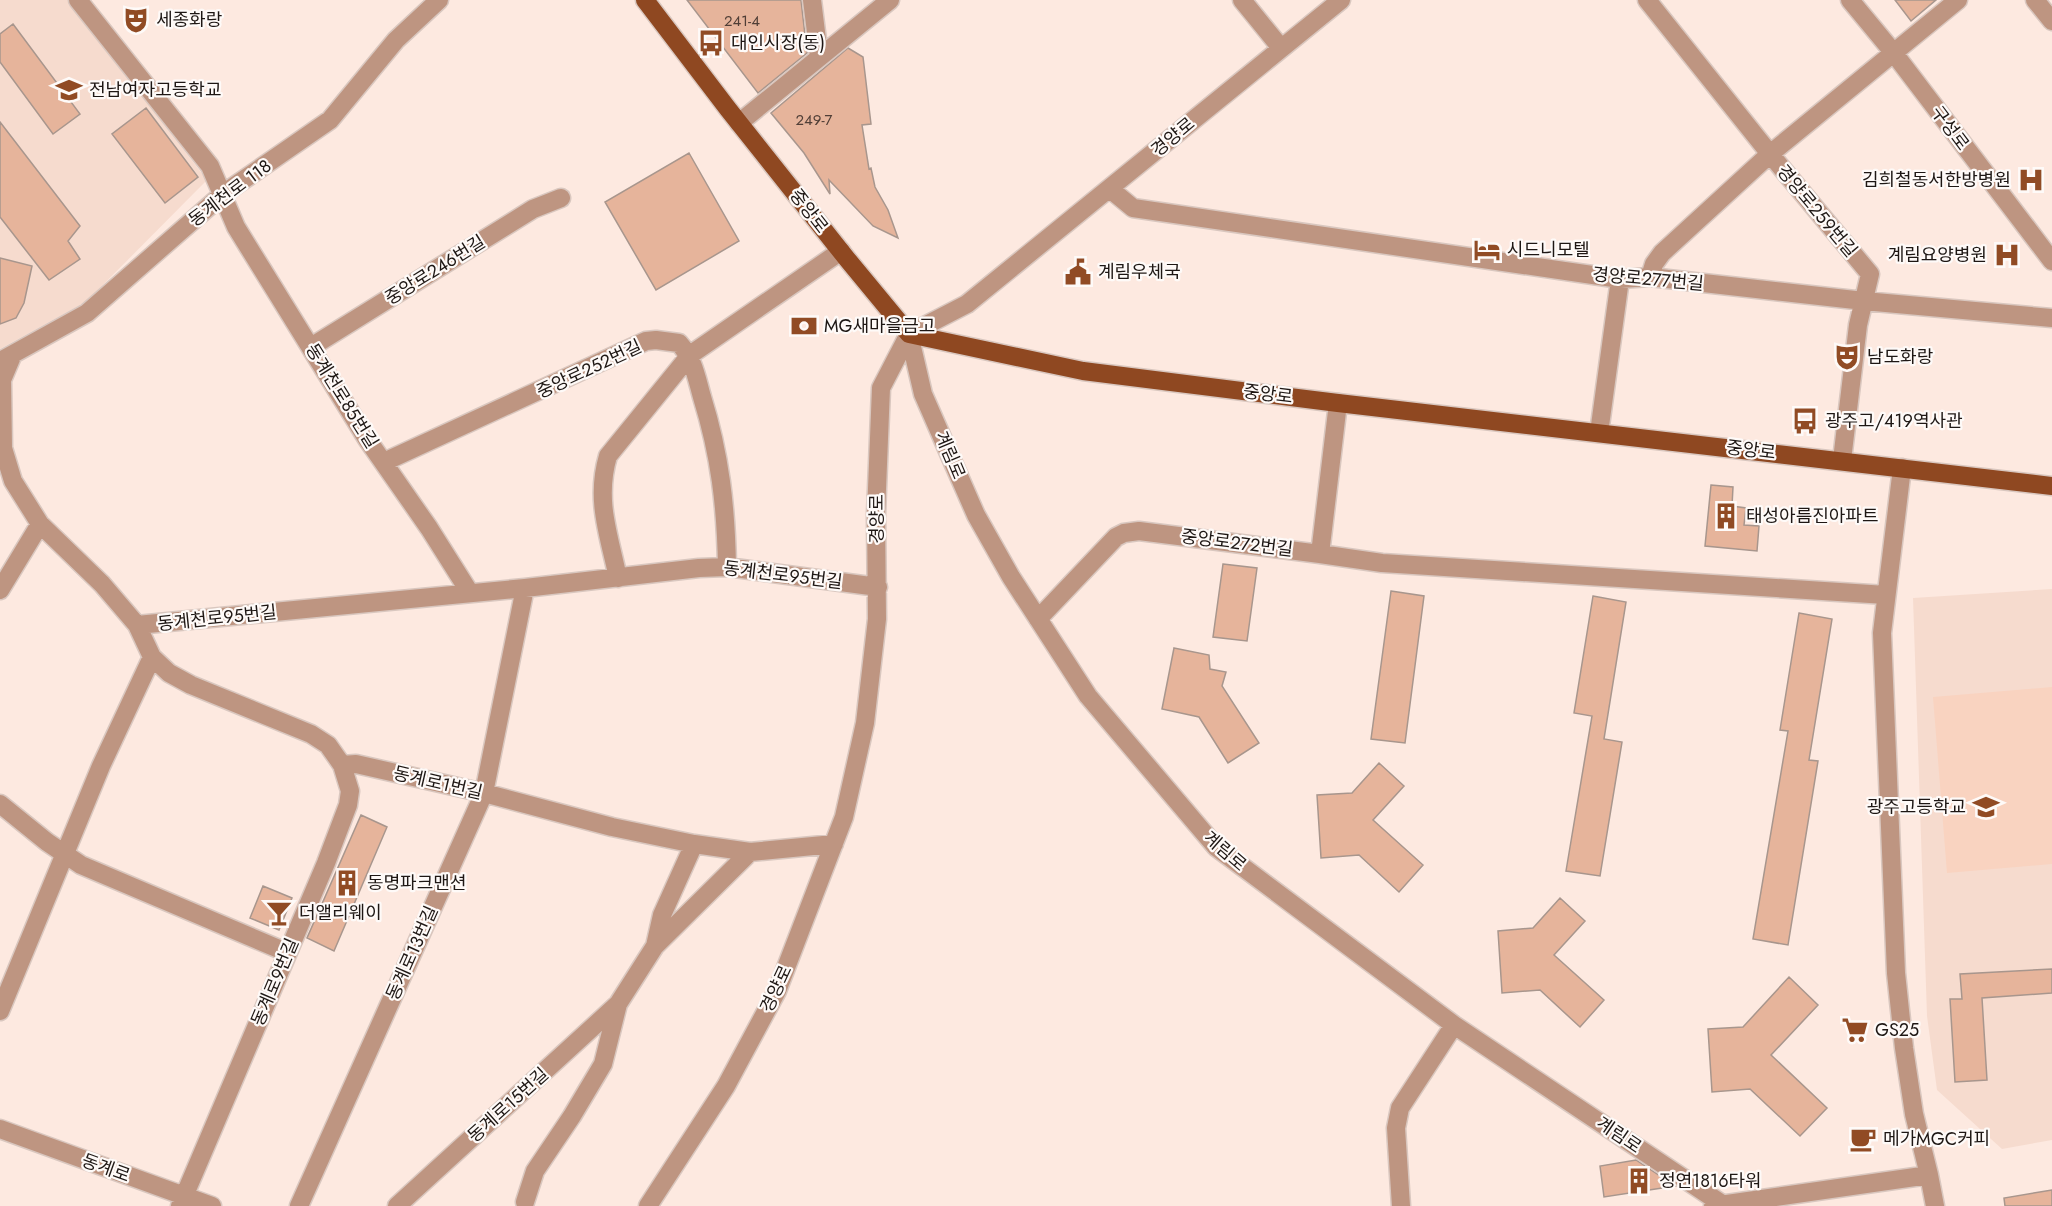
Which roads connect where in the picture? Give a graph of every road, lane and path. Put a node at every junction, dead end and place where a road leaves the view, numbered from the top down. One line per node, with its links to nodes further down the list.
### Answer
1 (78, 0): 19 (street, 동계천로85번길)
2 (439, 0): 19 (street, 동계천로 118)
3 (645, 0): 16 (main road, 중앙로)
4 (812, 0): 15 (street)
5 (890, 0): 15 (street)
6 (1242, 0): 13 (street)
7 (1341, 0): 13 (street, 경양로)
8 (1647, 0): 17 (street, 경양로259번길)
9 (1850, 0): 14 (street, 구성로)
10 (1958, 0): 14 (street)
11 (2035, 0): 12 (street)
12 (2052, 21)
13 (1281, 48): 18 (street, 경양로)
14 (1893, 52): 17 (street); 22 (street, 구성로)
15 (819, 56): 16 (street)
16 (739, 123): 21 (main road, 중앙로)
17 (1770, 154): 23 (street); 25 (street, 경양로259번길)
18 (1110, 189): 24 (street, 경양로277번길); 27 (street, 경양로)
19 (223, 194): 28 (street, 동계천로85번길); 30 (street, 동계천로 118)
20 (561, 198): 28 (street, 중앙로246번길)
21 (841, 251): 27 (main road, 중앙로); 29 (street)
22 (2052, 261)
23 (1650, 277): 24 (street, 경양로277번길); 25 (street, 경양로277번길)
24 (1620, 279): 32 (street)
25 (1864, 301): 26 (street, 경양로277번길); 33 (street, 경양로259번길)
26 (2052, 318)
27 (909, 334): 31 (main road, 중앙로); 41 (street, 경양로); 46 (street, 계림로)
28 (311, 347): 34 (street, 동계천로85번길)
29 (690, 355): 34 (street, 중앙로252번길); 39 (street); 40 (street)
30 (7, 358): 37 (street, 동계천로95번길)
31 (1338, 403): 32 (main road, 중앙로); 38 (street)
32 (1599, 433): 33 (main road, 중앙로)
33 (1842, 460): 35 (main road, 중앙로)
34 (384, 462): 44 (street, 동계천로85번길)
35 (1902, 468): 36 (main road, 중앙로); 45 (street)
36 (2052, 486)
37 (40, 524): 43 (street); 47 (street, 동계천로95번길)
38 (1320, 554): 45 (street); 46 (street, 중앙로272번길)
39 (727, 567): 40 (street, 동계천로95번길); 41 (street, 동계천로95번길)
40 (618, 578): 42 (street, 동계천로95번길)
41 (878, 587): 53 (street, 경양로)
42 (525, 588): 44 (street, 동계천로95번길); 50 (street, 동계로13번길)
43 (0, 590)
44 (470, 593): 47 (street, 동계천로95번길)
45 (1886, 596): 62 (street)
46 (1038, 619): 60 (street, 계림로)
47 (137, 626): 48 (street)
48 (152, 657): 49 (street); 55 (street)
49 (342, 765): 50 (street, 동계로1번길); 57 (street, 동계로9번길)
50 (484, 793): 52 (street, 동계로1번길); 66 (street, 동계로13번길)
51 (0, 804): 55 (street)
52 (694, 844): 54 (street, 동계로1번길); 56 (street, 동계로15번길)
53 (834, 844): 54 (street, 동계로1번길); 68 (street, 경양로)
54 (750, 852): 56 (street)
55 (65, 855): 57 (street); 59 (street)
56 (655, 946): 58 (street, 동계로15번길)
57 (286, 952): 63 (street, 동계로9번길)
58 (618, 1004): 64 (street, 동계로15번길); 67 (street, 동계로15번길)
59 (0, 1011)
60 (1454, 1025): 69 (street); 70 (street, 계림로)
61 (0, 1129): 63 (street, 동계로)
62 (1929, 1175): 70 (street); 71 (street)
63 (181, 1201): 65 (street, 동계로)
64 (521, 1205)
65 (212, 1206)
66 (299, 1206)
67 (397, 1206)
68 (648, 1206)
69 (1401, 1206)
70 (1720, 1206)
71 (1935, 1206)

